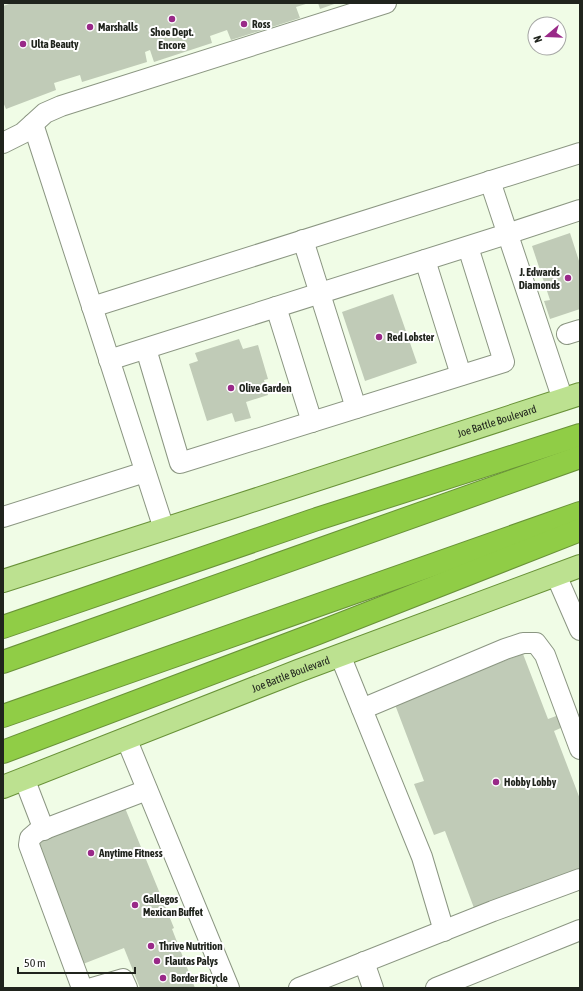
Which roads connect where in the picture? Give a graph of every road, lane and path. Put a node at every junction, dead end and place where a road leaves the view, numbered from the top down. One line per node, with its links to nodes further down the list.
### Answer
1 (386, 3): 2 (lane)
2 (33, 124): 3 (lane); 12 (lane)
3 (3, 143)
4 (580, 153): 5 (lane)
5 (490, 181): 7 (lane); 8 (lane)
6 (580, 210): 7 (lane)
7 (507, 234): 9 (lane); 17 (lane)
8 (303, 240): 11 (lane); 12 (lane)
9 (468, 247): 10 (lane); 16 (lane)
10 (425, 260): 11 (lane); 16 (lane)
11 (320, 294): 13 (lane); 18 (lane)
12 (92, 307): 15 (lane)
13 (276, 307): 14 (lane); 19 (lane)
14 (146, 349): 15 (lane); 19 (lane)
15 (109, 360): 22 (lane)
16 (462, 376): 18 (lane)
17 (571, 397): 25 (main road, Joe Battle Boulevard)
18 (356, 408): 19 (lane)
19 (312, 422)
20 (580, 435): 30 (highway)
21 (580, 458): 33 (highway)
22 (145, 472): 24 (lane); 25 (lane)
23 (580, 513): 35 (highway)
24 (3, 517)
25 (164, 530): 29 (main road, Joe Battle Boulevard)
26 (580, 530): 38 (highway)
27 (580, 566): 28 (main road, Joe Battle Boulevard)
28 (556, 575): 31 (lane); 32 (main road, Joe Battle Boulevard)
29 (3, 581)
30 (3, 627)
31 (580, 630)
32 (340, 655): 34 (lane); 36 (main road, Joe Battle Boulevard)
33 (3, 662)
34 (362, 709): 37 (lane); 45 (lane)
35 (3, 716)
36 (126, 738): 39 (main road, Joe Battle Boulevard); 41 (lane)
37 (580, 749)
38 (3, 752)
39 (24, 778): 40 (main road, Joe Battle Boulevard); 42 (lane)
40 (3, 787)
41 (148, 790): 42 (lane); 50 (lane)
42 (44, 830): 47 (lane)
43 (580, 879): 45 (lane)
44 (580, 930): 53 (lane)
45 (444, 931): 46 (lane)
46 (364, 962): 51 (lane); 52 (lane)
47 (82, 988)
48 (92, 988): 49 (lane)
49 (127, 988)
50 (228, 988)
51 (299, 988)
52 (374, 988)
53 (436, 988)

